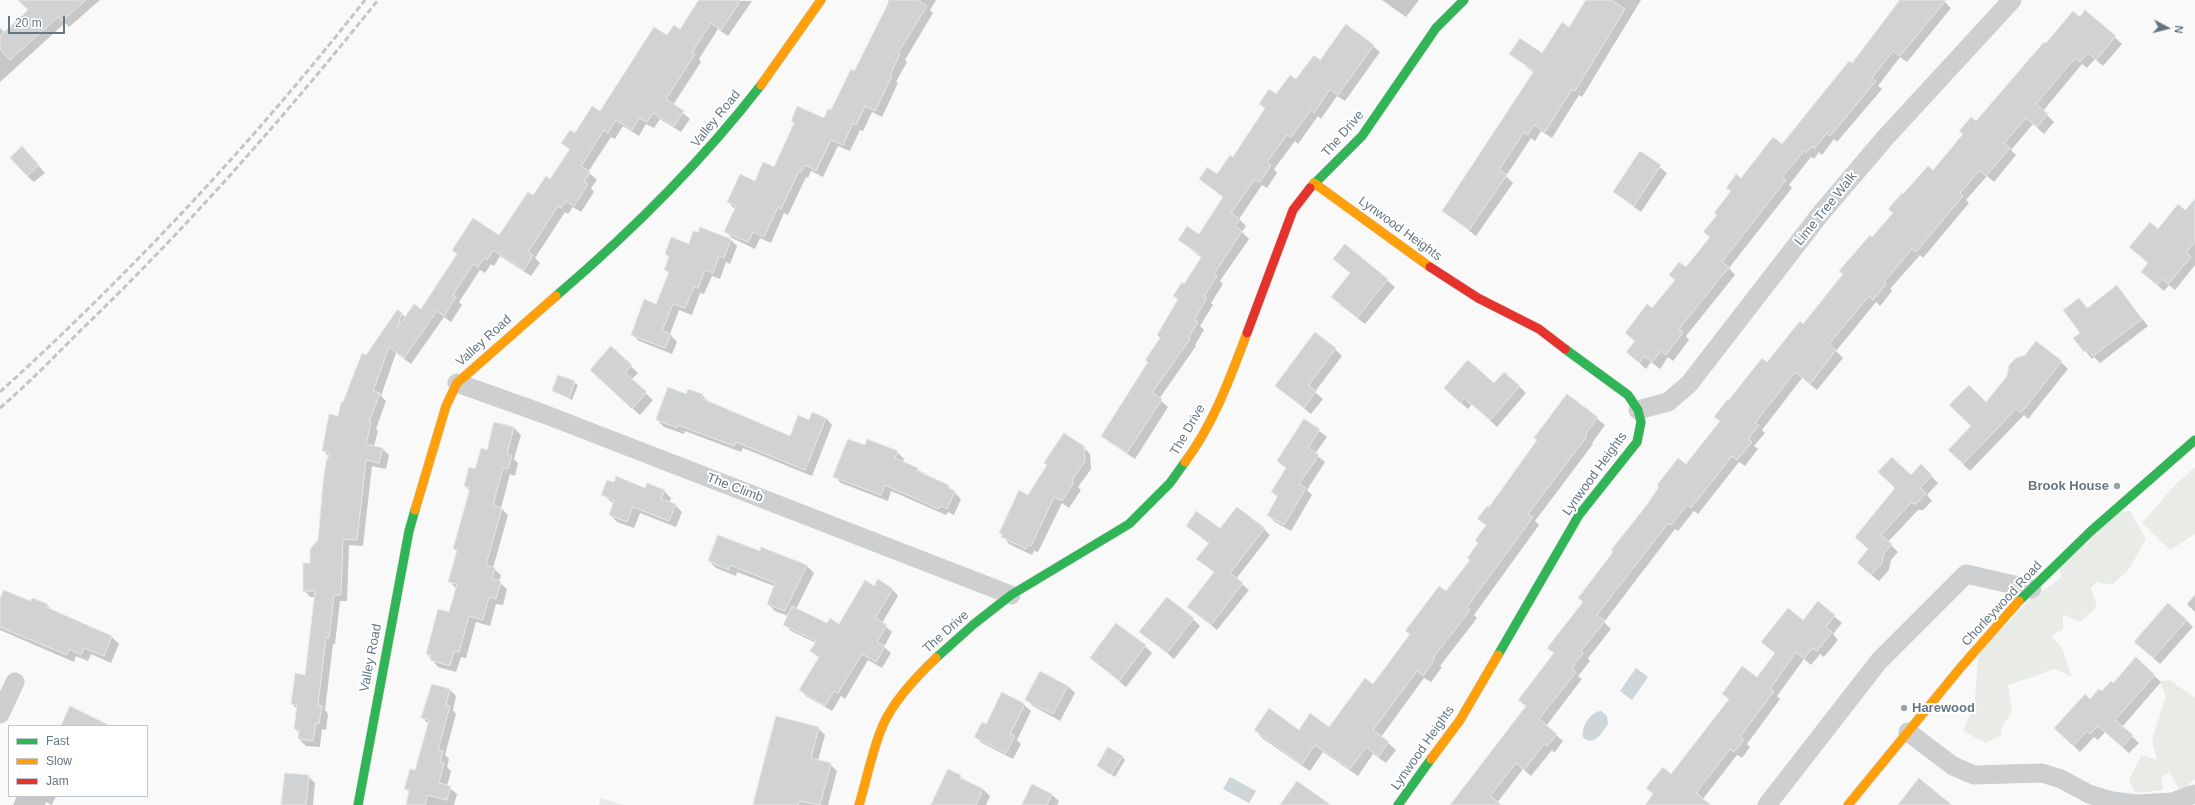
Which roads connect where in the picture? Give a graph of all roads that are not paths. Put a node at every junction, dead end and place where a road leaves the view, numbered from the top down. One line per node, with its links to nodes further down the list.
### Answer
1 (821, 0): 5 (street, Valley Road)
2 (1464, 0): 4 (street, The Drive)
3 (2012, 0): 6 (street, Lime Tree Walk)
4 (1314, 183): 6 (street, Lynwood Heights); 9 (street, The Drive)
5 (457, 383): 9 (street, The Climb); 14 (street, Valley Road)
6 (1638, 410): 16 (street, Lynwood Heights)
7 (2195, 440): 8 (street, Chorleywood Road)
8 (2032, 589): 12 (street, Chorleywood Road); 17 (street)
9 (1011, 595): 15 (street, The Drive)
10 (15, 682): 11 (street)
11 (0, 714)
12 (1908, 732): 13 (street); 18 (street, Chorleywood Road)
13 (2195, 794)
14 (358, 805)
15 (859, 805)
16 (1398, 805)
17 (1767, 805)
18 (1848, 805)

